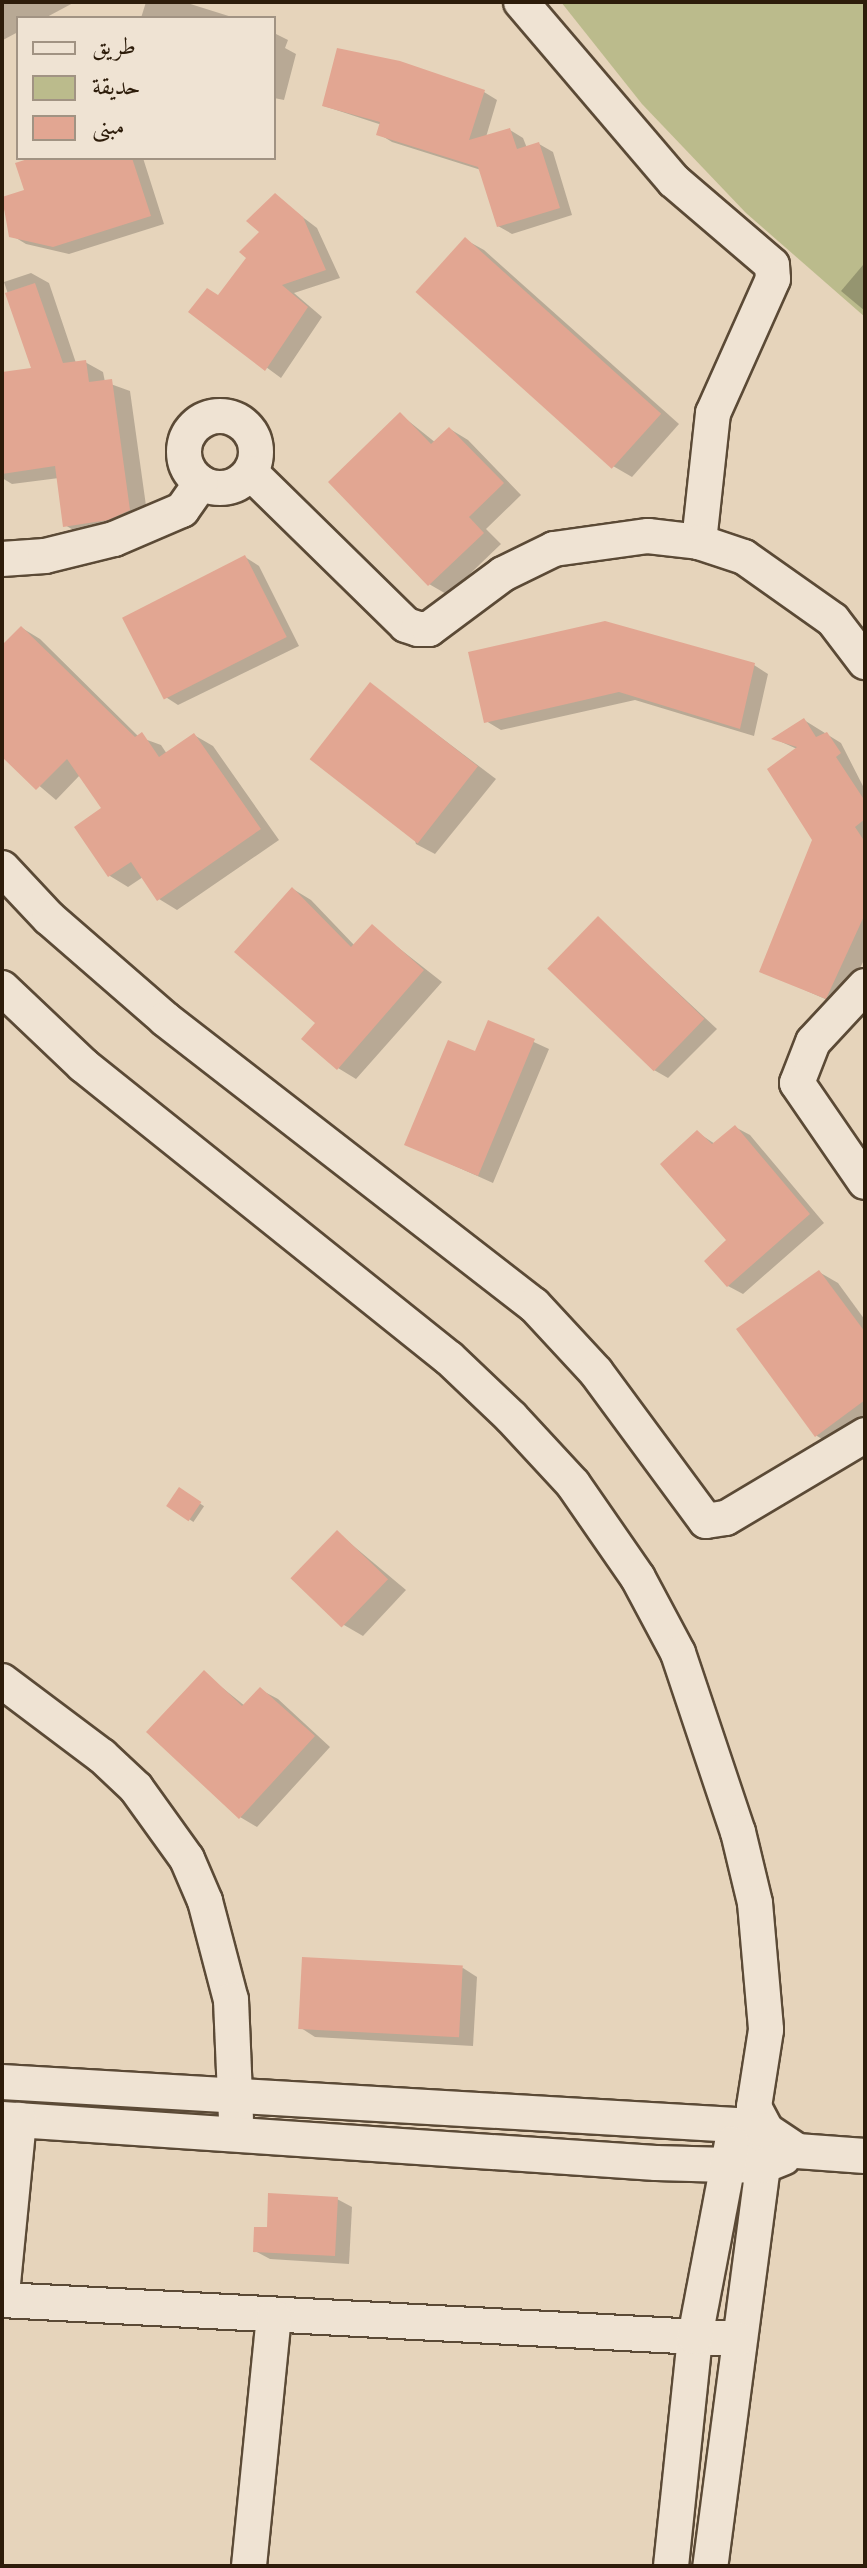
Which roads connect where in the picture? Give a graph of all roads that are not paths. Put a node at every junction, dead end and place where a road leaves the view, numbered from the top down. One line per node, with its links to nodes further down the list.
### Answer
1 (521, 2): 4 (street)
2 (251, 473): 3 (street); 3 (street); 4 (street)
3 (201, 483): 5 (street)
4 (699, 542): 6 (street)
5 (2, 559)
6 (865, 662)
7 (2, 868): 11 (street)
8 (865, 986): 10 (street)
9 (2, 988): 16 (street)
10 (865, 1182)
11 (865, 1435)
12 (2, 1681): 14 (street)
13 (2, 2082): 14 (street)
14 (237, 2097): 16 (street); 17 (street)
15 (10, 2119): 17 (street); 22 (street)
16 (752, 2121): 18 (street); 20 (street); 21 (street)
17 (236, 2134): 20 (street)
18 (797, 2151): 19 (street); 21 (street)
19 (865, 2156)
20 (728, 2164): 21 (street); 25 (street)
21 (763, 2166): 26 (street)
22 (2, 2294)
23 (2, 2300): 24 (street)
24 (274, 2317): 25 (street); 27 (street)
25 (695, 2337): 26 (street); 28 (street)
26 (737, 2339): 29 (street)
27 (249, 2566)
28 (671, 2566)
29 (710, 2566)

